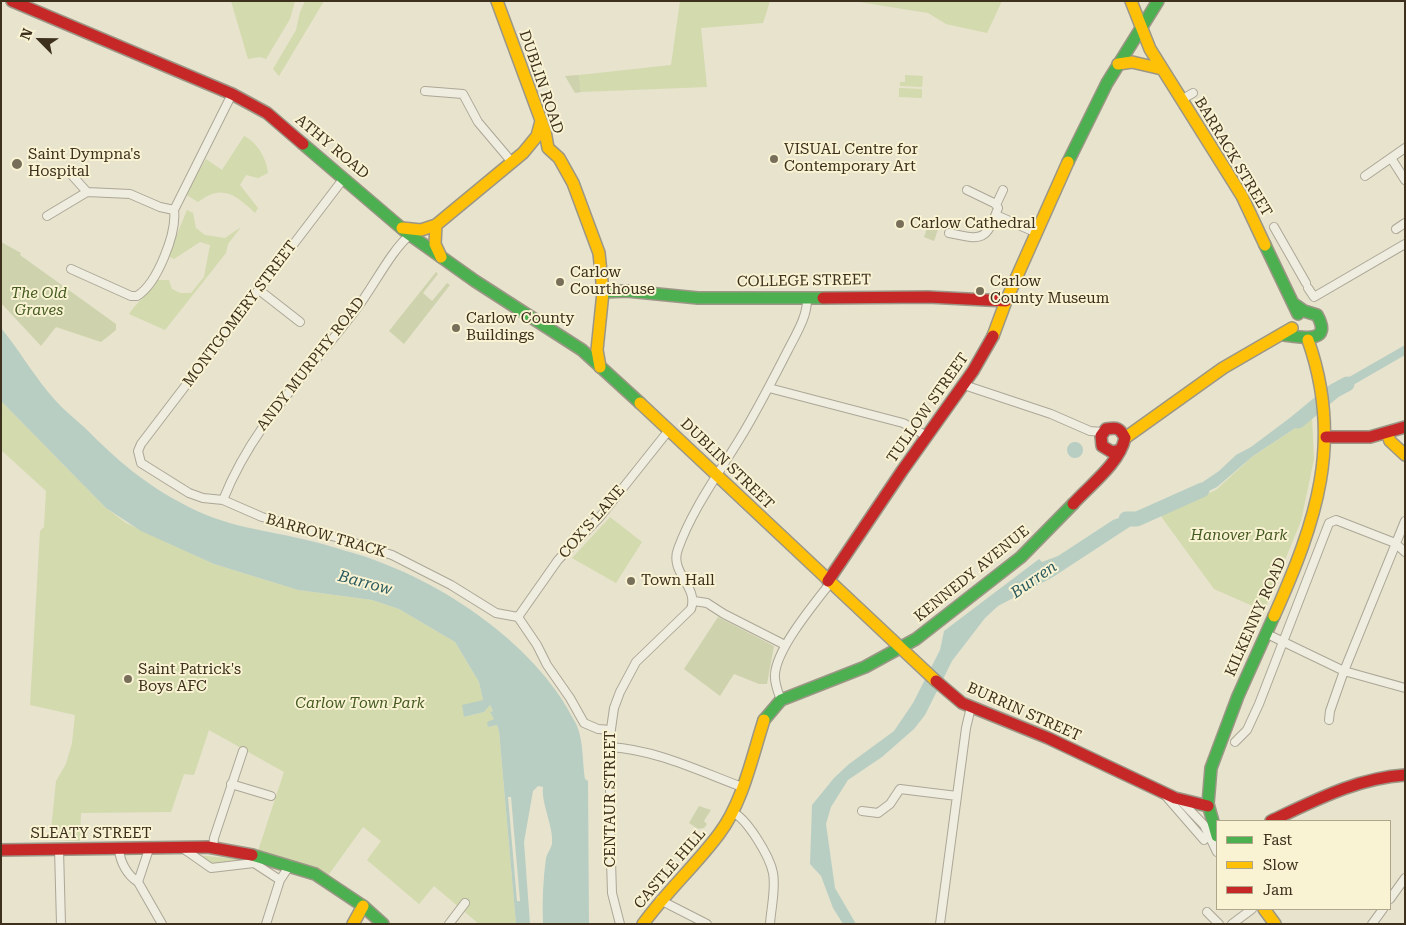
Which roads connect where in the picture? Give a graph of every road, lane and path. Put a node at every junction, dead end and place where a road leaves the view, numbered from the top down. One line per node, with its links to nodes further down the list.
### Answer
1 (12, 1): 10 (main road, ATHY ROAD)
2 (497, 1): 12 (main road, DUBLIN ROAD)
3 (1131, 1): 5 (main road, BARRACK STREET)
4 (1158, 1): 5 (main road, TULLOW STREET)
5 (1140, 28): 6 (main road, TULLOW STREET); 7 (main road, BARRACK STREET)
6 (1118, 64): 7 (main road); 35 (main road, TULLOW STREET)
7 (1162, 69): 11 (main road, BARRACK STREET)
8 (425, 91): 17 (street)
9 (1193, 93): 11 (street)
10 (232, 94): 20 (main road, ATHY ROAD); 26 (street)
11 (1181, 100): 38 (main road, BARRACK STREET)
12 (541, 120): 13 (main road, DUBLIN ROAD); 15 (main road)
13 (548, 148): 15 (main road); 42 (main road, DUBLIN ROAD)
14 (1405, 148): 16 (street)
15 (523, 153): 17 (main road)
16 (1391, 158): 19 (street); 21 (street)
17 (512, 161): 30 (main road)
18 (70, 173): 24 (street)
19 (1365, 176)
20 (344, 178): 33 (main road, ATHY ROAD); 41 (street, MONTGOMERY STREET)
21 (1405, 180)
22 (966, 190): 25 (street)
23 (1003, 190): 25 (street)
24 (86, 192): 26 (street); 28 (street)
25 (996, 205): 27 (street)
26 (174, 210): 40 (street)
27 (996, 215): 34 (street); 35 (street)
28 (47, 216)
29 (1405, 224): 32 (street)
30 (436, 225): 33 (main road); 39 (main road)
31 (1274, 227): 36 (street)
32 (1396, 229)
33 (406, 231): 39 (main road, ATHY ROAD); 66 (street, ANDY MURPHY ROAD)
34 (949, 233)
35 (1037, 233): 44 (main road, TULLOW STREET)
36 (1284, 244): 37 (street); 38 (street)
37 (1405, 244)
38 (1269, 252): 45 (main road, BARRACK STREET)
39 (442, 257): 50 (main road, ATHY ROAD)
40 (71, 269)
41 (259, 290): 46 (street); 62 (street, MONTGOMERY STREET)
42 (603, 292): 43 (main road, COLLEGE STREET); 48 (main road, DUBLIN ROAD)
43 (807, 298): 44 (main road, COLLEGE STREET); 53 (street)
44 (1006, 301): 52 (main road, TULLOW STREET)
45 (1298, 310): 47 (main road); 49 (main road)
46 (300, 322)
47 (1291, 333): 49 (main road); 57 (main road)
48 (598, 335): 50 (main road); 51 (main road, DUBLIN ROAD)
49 (1312, 342): 59 (main road, KILKENNY ROAD)
50 (578, 346): 51 (main road, ATHY ROAD)
51 (601, 369): 55 (main road, DUBLIN STREET)
52 (964, 385): 58 (main road, TULLOW STREET); 60 (street)
53 (769, 388): 58 (street); 65 (street)
54 (1405, 427): 56 (main road)
55 (669, 430): 65 (main road, DUBLIN STREET); 72 (street, COX'S LANE)
56 (1387, 433): 59 (main road); 63 (main road)
57 (1123, 434): 60 (main road); 61 (main road)
58 (926, 436): 70 (main road, TULLOW STREET)
59 (1326, 437): 73 (main road, KILKENNY ROAD)
60 (1102, 441): 61 (main road); 64 (main road)
61 (1120, 450): 64 (main road, KENNEDY AVENUE)
62 (138, 451): 66 (street, BARROW TRACK)
63 (1405, 455)
64 (1100, 474): 76 (main road, KENNEDY AVENUE)
65 (717, 476): 70 (main road, DUBLIN STREET); 71 (street)
66 (223, 500): 72 (street, BARROW TRACK)
67 (1405, 522): 68 (street)
68 (1395, 543): 69 (street); 74 (street); 77 (street)
69 (1405, 552)
70 (830, 582): 75 (street); 76 (main road, BURRIN STREET)
71 (694, 601): 75 (street); 82 (street, CENTAUR STREET)
72 (518, 617): 82 (street)
73 (1265, 633): 74 (street); 93 (main road, KILKENNY ROAD)
74 (1282, 641): 77 (street); 83 (street)
75 (784, 646): 79 (street)
76 (900, 648): 79 (main road, KENNEDY AVENUE); 80 (main road, BURRIN STREET)
77 (1344, 671): 78 (street); 81 (street)
78 (1405, 688)
79 (781, 700): 88 (main road, CASTLE HILL)
80 (971, 707): 89 (main road, BURRIN STREET); 91 (street)
81 (1329, 720)
82 (610, 730): 84 (street, CENTAUR STREET)
83 (1235, 742)
84 (610, 747): 88 (street); 124 (street, CENTAUR STREET)
85 (242, 751): 87 (street)
86 (1405, 775): 96 (main road)
87 (231, 784): 90 (street); 100 (street)
88 (742, 787): 95 (main road, CASTLE HILL)
89 (1163, 792): 92 (main road, BURRIN STREET); 98 (street)
90 (271, 796)
91 (957, 796): 94 (street); 128 (street)
92 (1180, 800): 93 (main road, BURRIN STREET); 105 (street, BURRIN STREET)
93 (1208, 806): 97 (main road, KILKENNY ROAD)
94 (862, 811)
95 (732, 812): 111 (main road, CASTLE HILL); 127 (street)
96 (1273, 820)
97 (1216, 833)
98 (1204, 840)
99 (182, 847): 100 (main road, SLEATY STREET); 103 (main road, SLEATY STREET); 108 (street)
100 (213, 848): 106 (main road, SLEATY STREET)
101 (59, 849): 102 (main road, SLEATY STREET); 104 (main road, SLEATY STREET); 118 (street)
102 (120, 849): 103 (main road, SLEATY STREET); 109 (street)
103 (149, 849): 109 (street)
104 (1, 850)
105 (1216, 850)
106 (290, 865): 108 (street); 113 (main road, SLEATY STREET)
107 (1405, 878): 110 (street)
108 (280, 880): 120 (street)
109 (138, 882): 119 (street)
110 (1391, 898)
111 (660, 900): 125 (main road, CASTLE HILL); 126 (street)
112 (465, 903): 123 (street)
113 (363, 906): 121 (main road); 122 (main road, SLEATY STREET)
114 (1251, 910): 130 (street)
115 (1265, 910): 131 (main road)
116 (1382, 910): 132 (street)
117 (1207, 912): 129 (street)
118 (61, 924)
119 (162, 924)
120 (266, 924)
121 (353, 924)
122 (383, 924)
123 (449, 924)
124 (620, 924)
125 (643, 924)
126 (707, 924)
127 (770, 924)
128 (940, 924)
129 (1219, 924)
130 (1232, 924)
131 (1275, 924)
132 (1372, 924)

